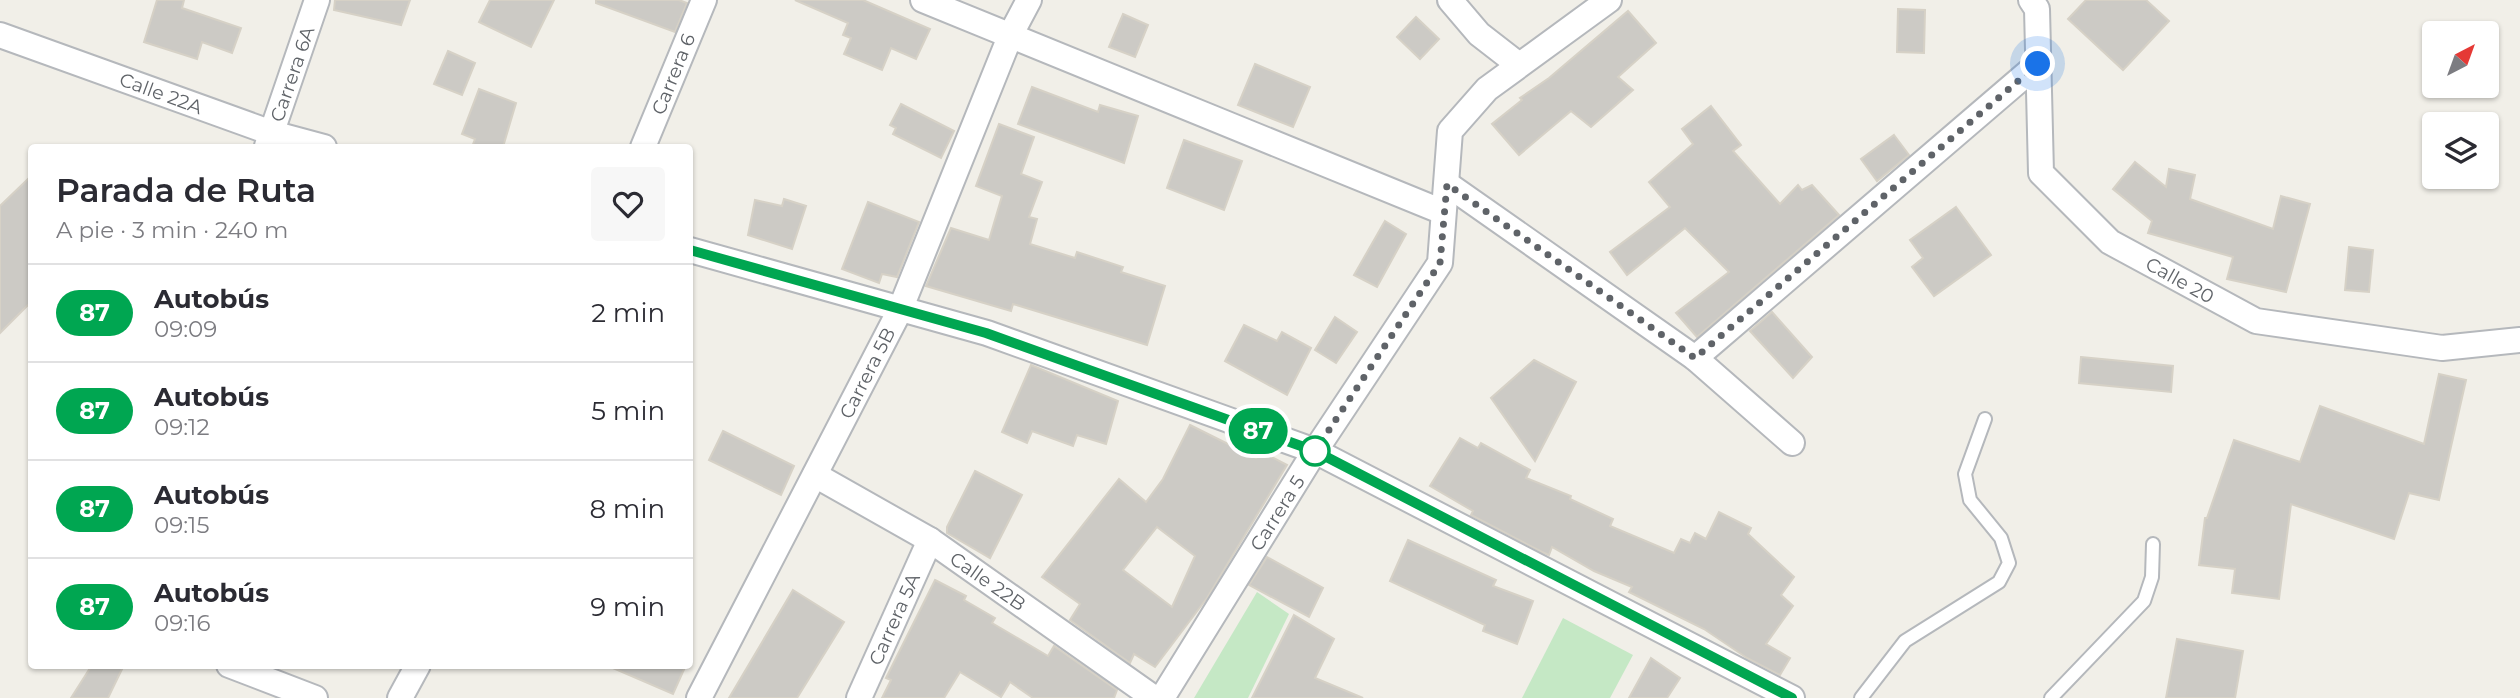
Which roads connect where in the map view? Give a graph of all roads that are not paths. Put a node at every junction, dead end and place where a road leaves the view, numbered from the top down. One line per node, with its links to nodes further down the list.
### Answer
1 (317, 0): 12 (street, Carrera 6A)
2 (704, 0): 14 (street, Carrera 6)
3 (923, 0): 8 (street)
4 (1029, 0): 8 (street, Carrera 5B)
5 (1450, 0): 11 (street)
6 (1609, 0): 11 (street, Carrera 5)
7 (2031, 0): 10 (street, Calle 20)
8 (1011, 34): 16 (street); 18 (street, Carrera 5B)
9 (0, 35): 12 (street, Calle 22A)
10 (2038, 64): 19 (street, Calle 20); 20 (street)
11 (1519, 65): 15 (street, Carrera 5)
12 (269, 140): 13 (street, Calle 22A)
13 (300, 144)
14 (644, 144)
15 (1447, 184): 16 (street, Carrera 5); 20 (street)
16 (1443, 212): 23 (street, Carrera 5)
17 (693, 251): 18 (street)
18 (900, 310): 23 (street); 24 (street, Carrera 5B)
19 (2520, 340)
20 (1695, 358): 22 (street)
21 (1985, 419): 36 (lane)
22 (1792, 443)
23 (1315, 451): 34 (street, Carrera 5); 35 (street)
24 (815, 475): 25 (street, Calle 22B); 31 (street, Carrera 5B)
25 (930, 540): 32 (street, Carrera 5A); 33 (street, Calle 22B)
26 (2153, 544): 37 (lane)
27 (240, 669): 29 (street)
28 (416, 669): 30 (street)
29 (316, 698)
30 (400, 698)
31 (699, 698)
32 (859, 698)
33 (1154, 698)
34 (1162, 698)
35 (1792, 698)
36 (1861, 698)
37 (2051, 698)

